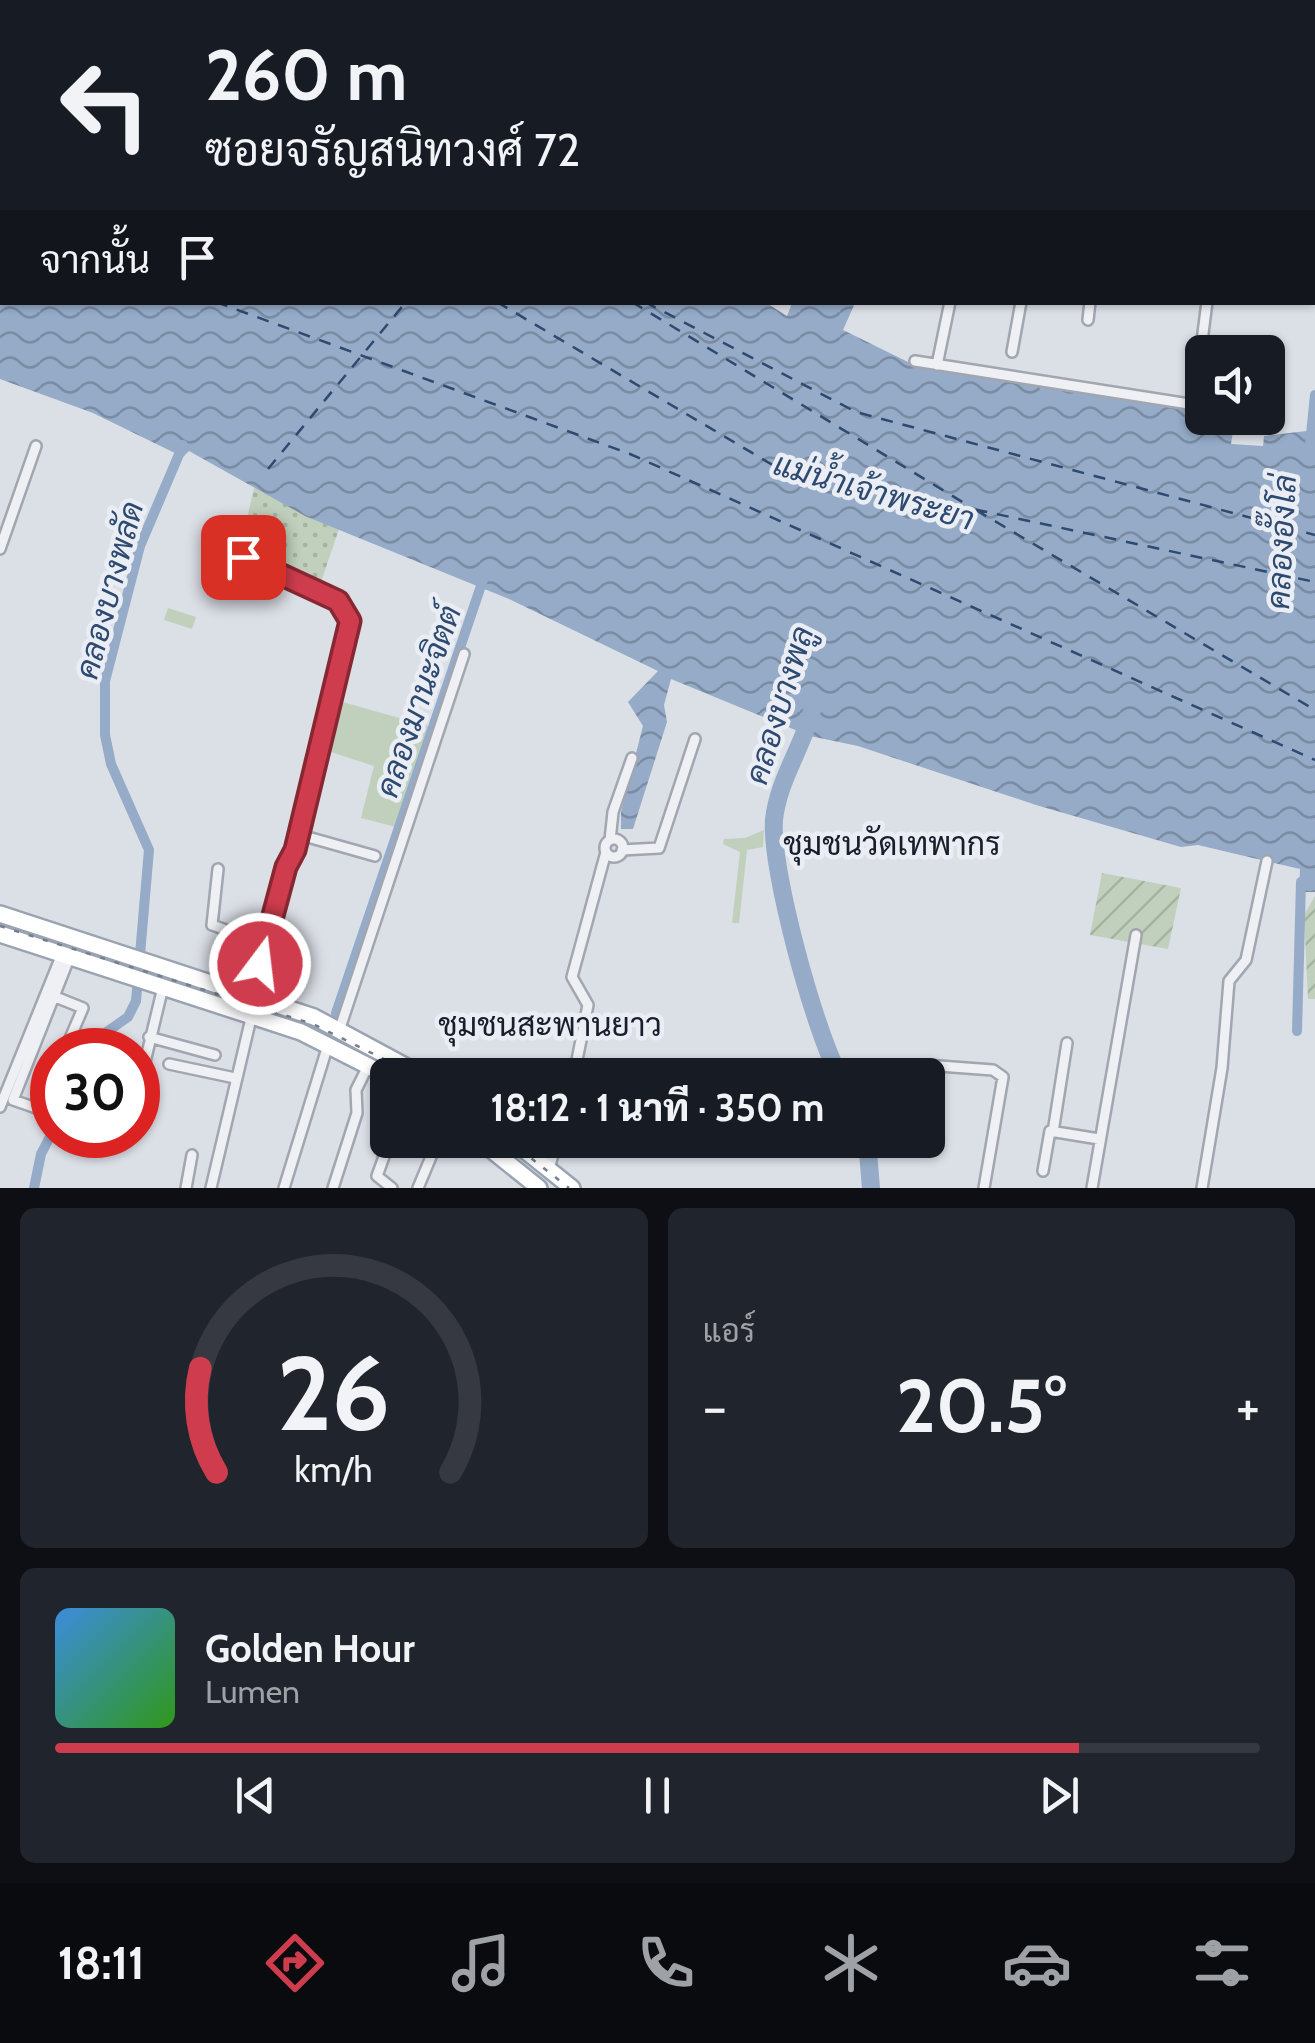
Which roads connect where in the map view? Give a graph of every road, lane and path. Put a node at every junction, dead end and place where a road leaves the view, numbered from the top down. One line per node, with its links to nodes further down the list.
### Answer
1 (949, 305): 9 (street)
2 (1020, 305): 7 (street)
3 (1090, 305): 5 (street)
4 (1208, 305): 6 (street)
5 (1088, 320)
6 (1205, 335)
7 (1012, 352)
8 (914, 361): 9 (street)
9 (936, 365): 10 (street)
10 (1185, 403)
11 (36, 446): 13 (street)
12 (0, 508): 13 (street)
13 (14, 514): 14 (street)
14 (0, 549)
15 (243, 557): 19 (street)
16 (464, 654): 38 (street)
17 (696, 738): 21 (street)
18 (632, 758): 20 (street)
19 (297, 834): 23 (street); 29 (street)
20 (610, 840): 21 (street); 22 (street)
21 (622, 850): 22 (street)
22 (606, 852): 45 (street)
23 (374, 856)
24 (1267, 861): 72 (street)
25 (218, 870): 29 (street)
26 (0, 914): 32 (main road)
27 (1136, 935): 53 (street)
28 (1, 938): 30 (main road)
29 (269, 945): 32 (street)
30 (66, 955): 31 (main road); 33 (street); 51 (street)
31 (155, 985): 34 (main road); 37 (street)
32 (255, 995): 38 (main road)
33 (53, 996): 35 (street); 36 (street)
34 (252, 1014): 41 (main road); 49 (street)
35 (41, 1028)
36 (74, 1028)
37 (151, 1028)
38 (340, 1028): 44 (main road)
39 (160, 1040): 42 (street)
40 (1067, 1043): 52 (street)
41 (328, 1046): 47 (main road); 64 (street)
42 (215, 1055)
43 (30, 1056): 50 (street)
44 (392, 1058)
45 (577, 1058)
46 (170, 1064): 49 (street)
47 (368, 1066): 65 (street)
48 (945, 1068): 70 (street)
49 (235, 1078): 63 (street)
50 (30, 1106)
51 (0, 1107)
52 (1052, 1132): 53 (street); 61 (street)
53 (1100, 1138): 71 (street)
54 (192, 1155): 62 (street)
55 (384, 1158): 66 (street)
56 (428, 1158): 67 (street)
57 (502, 1158): 68 (main road)
58 (535, 1158): 60 (main road)
59 (552, 1158): 60 (street)
60 (549, 1169): 69 (main road)
61 (1043, 1172)
62 (186, 1188)
63 (211, 1188)
64 (284, 1188)
65 (333, 1188)
66 (392, 1188)
67 (418, 1188)
68 (540, 1188)
69 (572, 1188)
70 (984, 1188)
71 (1092, 1188)
72 (1202, 1188)

